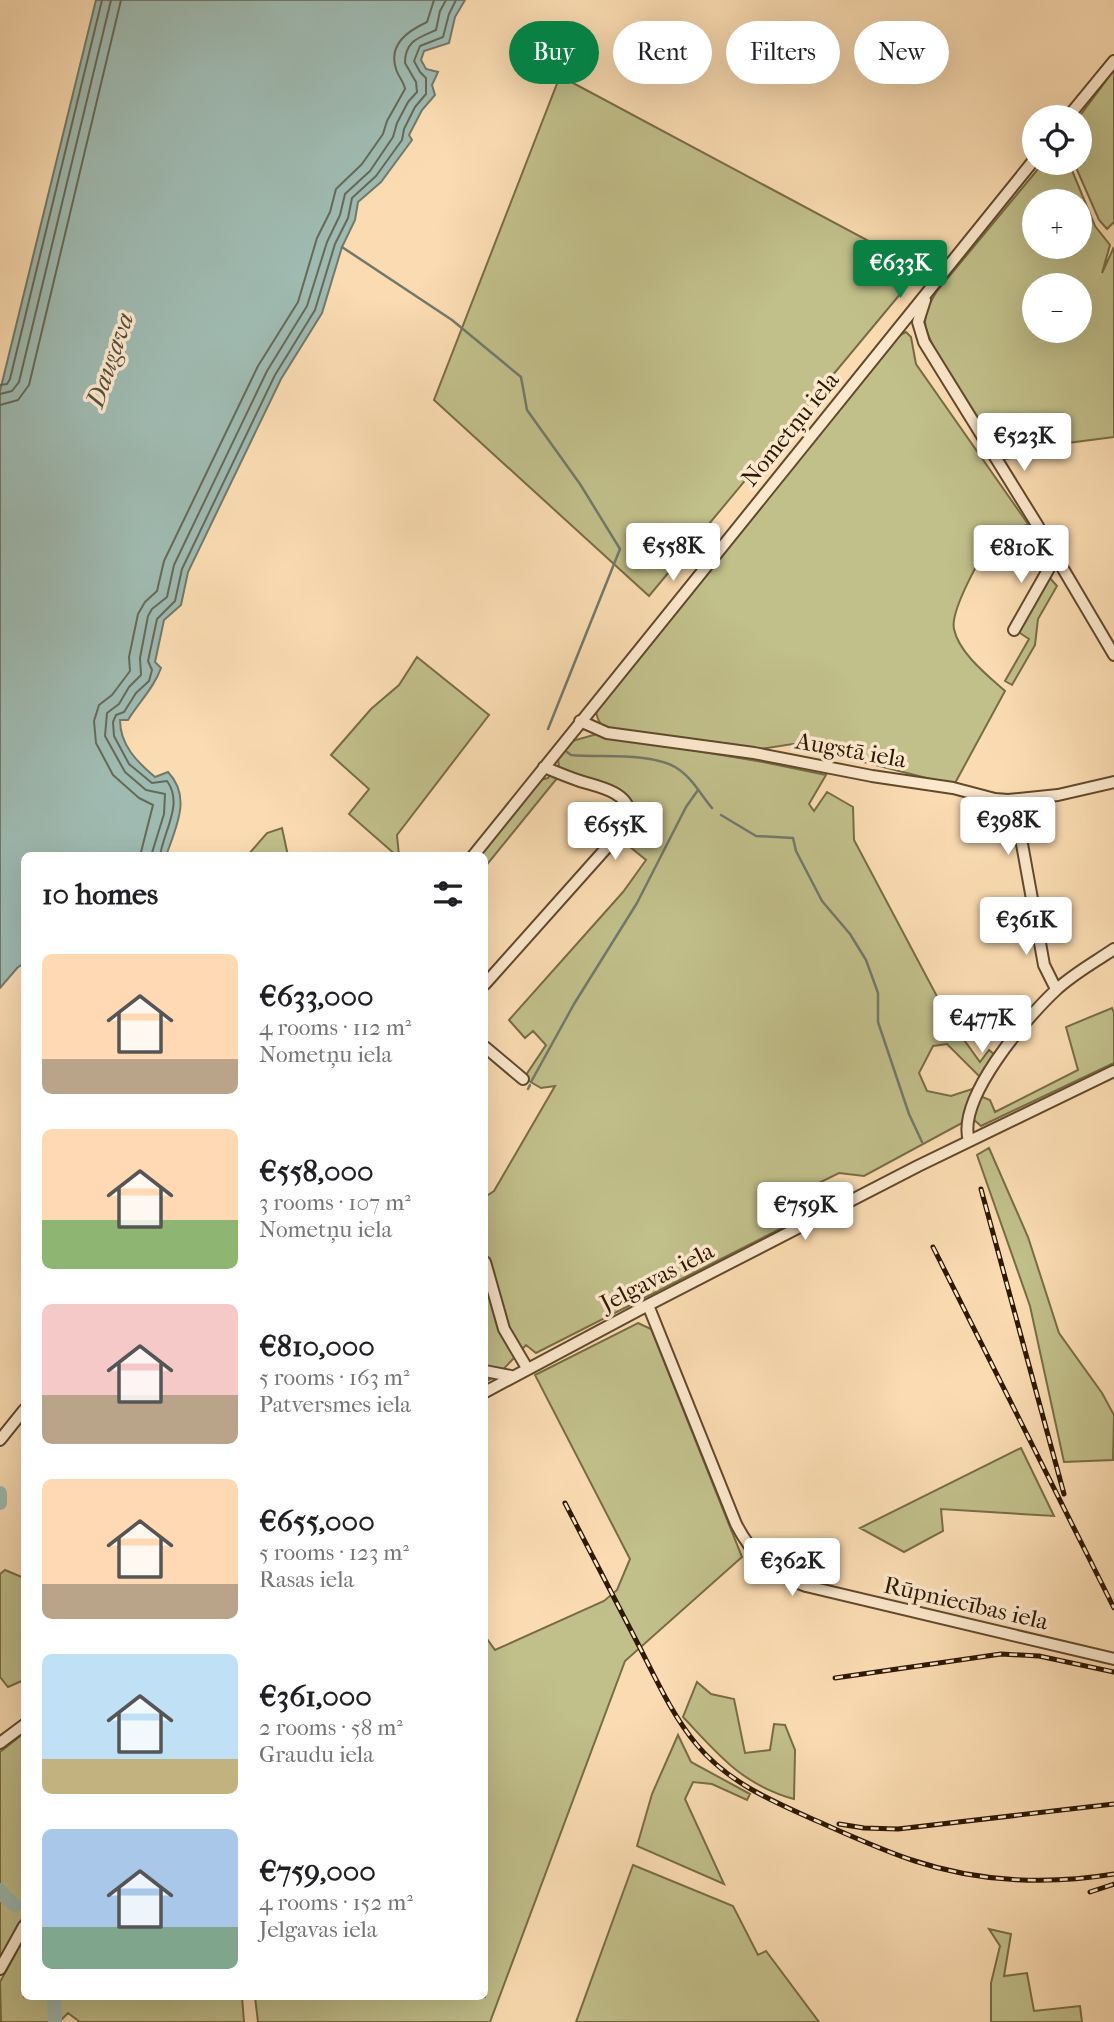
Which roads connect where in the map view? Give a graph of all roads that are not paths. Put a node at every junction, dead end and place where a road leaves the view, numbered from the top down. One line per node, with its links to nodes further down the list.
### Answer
1 (1114, 61): 2 (street)
2 (1078, 105)
3 (1022, 175): 4 (street, Nometņu iela)
4 (928, 292): 5 (street); 8 (street, Nometņu iela)
5 (1056, 556): 6 (street); 7 (street)
6 (1014, 630)
7 (1114, 654)
8 (580, 721): 9 (street, Nometņu iela); 11 (street, Augstā iela)
9 (544, 767): 12 (street, Nometņu iela); 14 (street)
10 (1114, 782): 11 (street, Augstā iela)
11 (1014, 800): 15 (street)
12 (476, 852)
13 (1114, 949): 15 (street)
14 (488, 981)
15 (1056, 989): 19 (street)
16 (488, 1053): 18 (street)
17 (1114, 1071): 19 (street, Jelgavas iela)
18 (523, 1079)
19 (969, 1141): 21 (street, Jelgavas iela)
20 (488, 1273): 22 (street)
21 (648, 1305): 22 (street, Jelgavas iela); 28 (street, Rūpniecības iela)
22 (527, 1367): 24 (street, Jelgavas iela)
23 (488, 1372): 24 (street)
24 (512, 1376): 25 (street, Jelgavas iela)
25 (488, 1390)
26 (21, 1414): 27 (street)
27 (0, 1440)
28 (1114, 1659)
29 (21, 1727): 30 (street)
30 (0, 1743)
31 (21, 1931): 32 (street)
32 (0, 1969)

